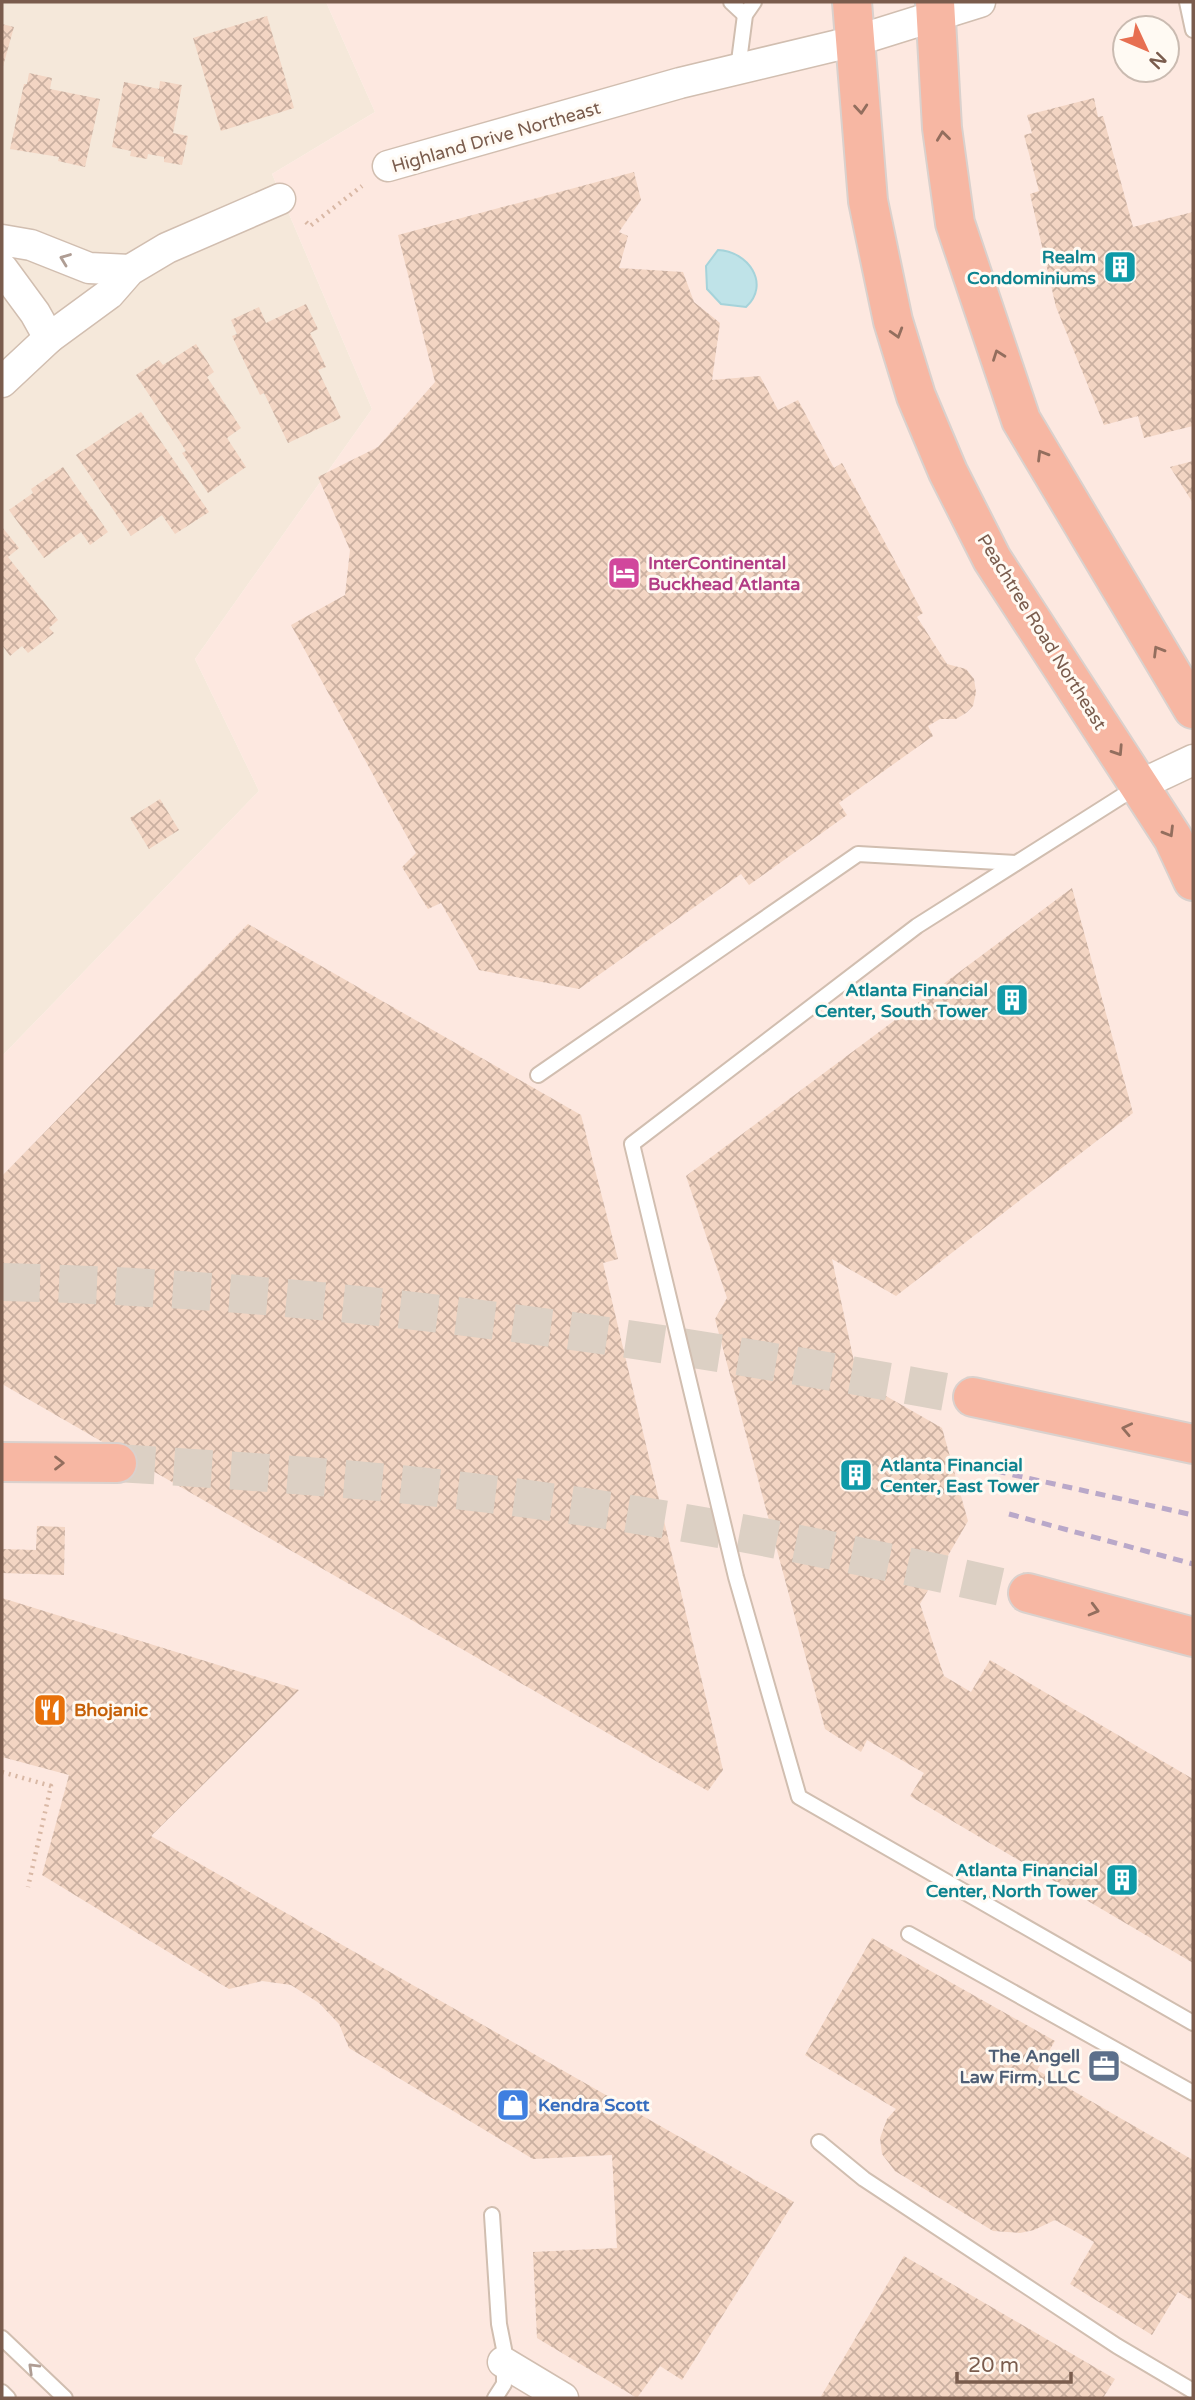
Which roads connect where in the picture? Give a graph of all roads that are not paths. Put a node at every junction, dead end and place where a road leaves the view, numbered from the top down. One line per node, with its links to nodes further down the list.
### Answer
1 (731, 2): 7 (lane)
2 (754, 2): 7 (lane)
3 (852, 2): 9 (highway, Peachtree Road Northeast)
4 (980, 2): 6 (street, Highland Drive Northeast)
5 (1186, 2): 8 (lane)
6 (935, 9): 9 (street, Highland Drive Northeast); 18 (highway, one-way to 6)
7 (745, 15): 10 (lane)
8 (1193, 30)
9 (855, 41): 10 (street, Highland Drive Northeast); 20 (highway, Peachtree Road Northeast, one-way to 20)
10 (738, 69): 11 (street, Highland Drive Northeast)
11 (388, 166)
12 (280, 200): 15 (street)
13 (2, 240): 15 (street, one-way to 13)
14 (2, 268): 16 (street)
15 (130, 270): 16 (street)
16 (49, 338): 17 (street)
17 (2, 382)
18 (1193, 709)
19 (1193, 760): 20 (street)
20 (1140, 785): 21 (lane); 22 (highway, Peachtree Road Northeast, one-way to 22)
21 (1016, 863): 23 (lane); 31 (lane)
22 (1193, 881)
23 (538, 1075)
24 (973, 1397): 25 (highway, one-way to 24)
25 (1193, 1444)
26 (2, 1462): 27 (highway, one-way to 27)
27 (117, 1463)
28 (1028, 1593): 29 (highway, one-way to 29)
29 (1193, 1637)
30 (909, 1934): 32 (lane)
31 (1193, 2023)
32 (1193, 2093)
33 (819, 2142): 37 (lane)
34 (492, 2215): 36 (lane)
35 (2, 2338): 40 (lane, one-way to 35)
36 (503, 2362): 41 (lane); 42 (street)
37 (1193, 2391)
38 (2, 2392): 39 (lane)
39 (8, 2398)
40 (65, 2398)
41 (495, 2398)
42 (563, 2398)

